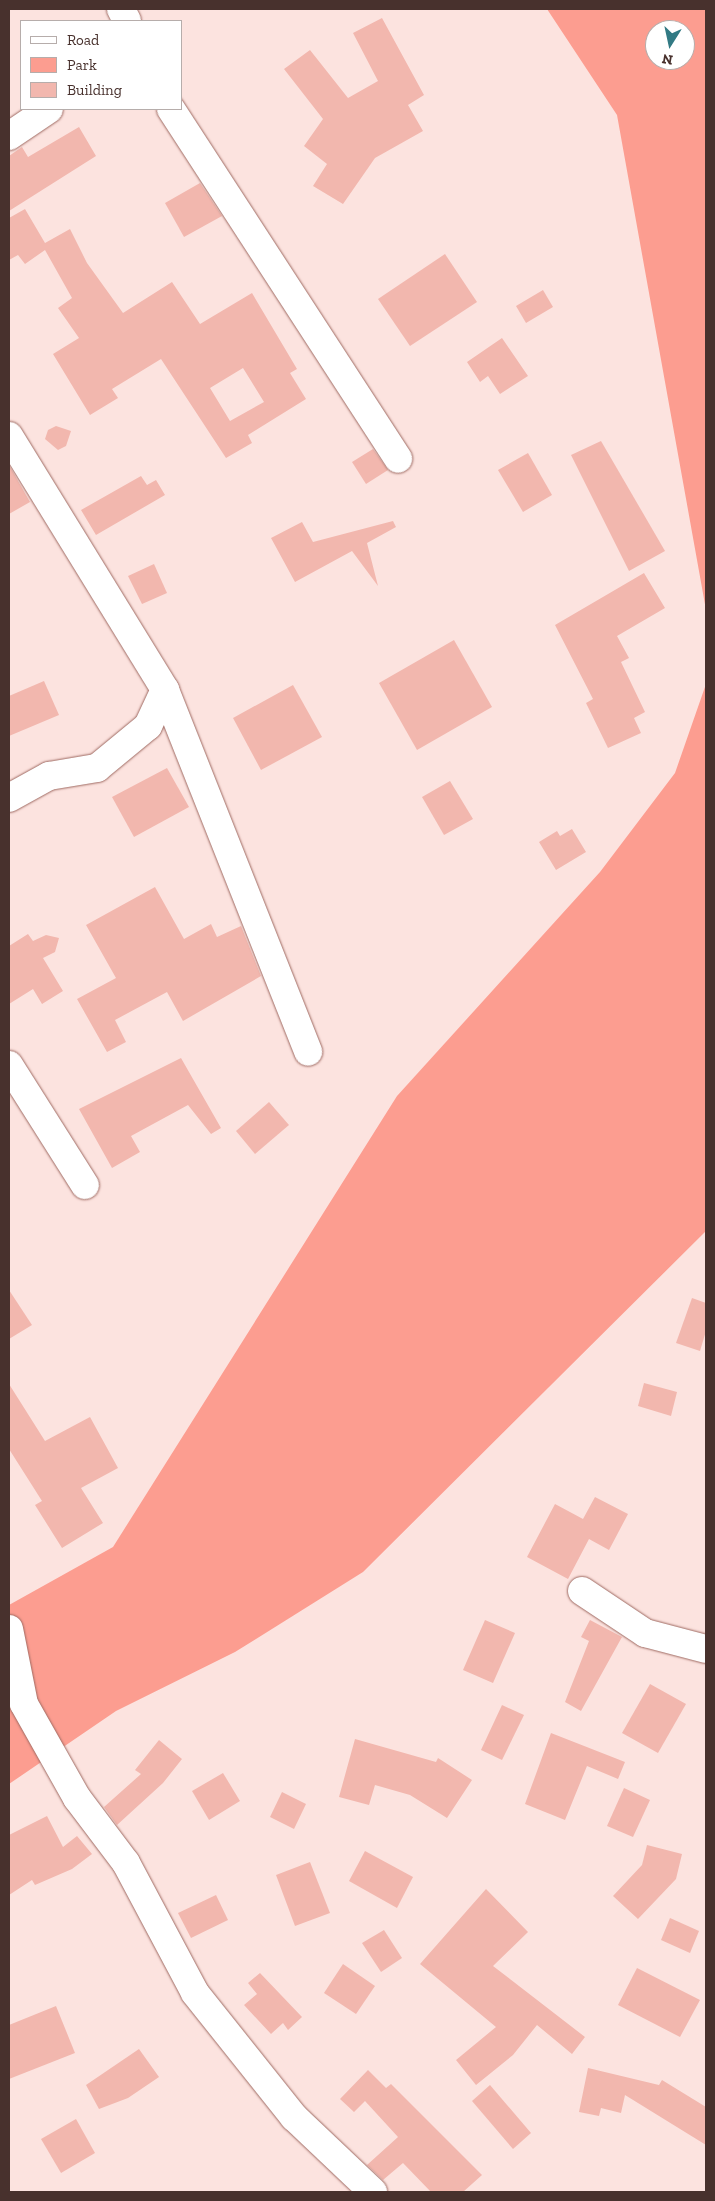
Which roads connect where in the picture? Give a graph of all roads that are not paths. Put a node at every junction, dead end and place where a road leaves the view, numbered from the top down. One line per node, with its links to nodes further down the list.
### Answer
1 (48, 110): 3 (street)
2 (172, 110): 5 (street)
3 (9, 136)
4 (9, 436): 6 (street)
5 (398, 460)
6 (165, 690): 7 (street); 8 (street)
7 (9, 798)
8 (308, 1052)
9 (9, 1065): 10 (street)
10 (86, 1185)
11 (582, 1591): 13 (street)
12 (9, 1629): 14 (street)
13 (706, 1649)
14 (373, 2192)

